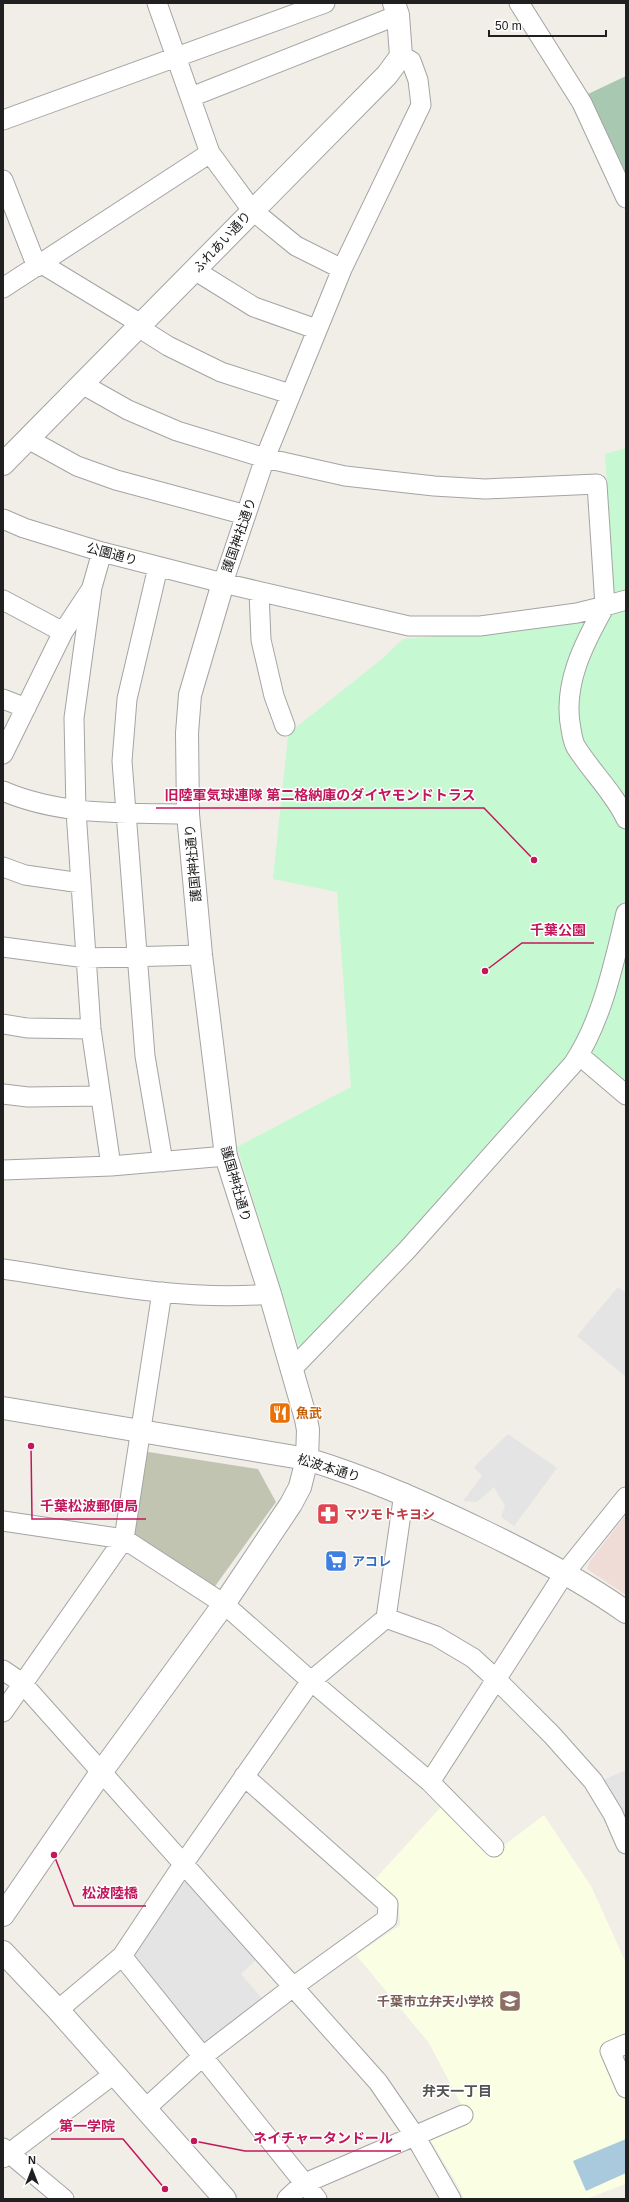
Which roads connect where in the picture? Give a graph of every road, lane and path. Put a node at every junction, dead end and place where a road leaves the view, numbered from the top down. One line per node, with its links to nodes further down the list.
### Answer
1 (157, 3): 6 (street)
2 (325, 3): 6 (street)
3 (519, 3): 11 (street)
4 (396, 9): 5 (street); 7 (street)
5 (401, 56): 12 (street, ふれあい通り); 14 (street, 護国神社通り)
6 (178, 57): 7 (street); 8 (street)
7 (191, 97): 9 (street)
8 (3, 120)
9 (210, 153): 12 (street); 13 (street)
10 (3, 180): 13 (street)
11 (626, 198)
12 (252, 210): 14 (street); 15 (street, ふれあい通り)
13 (40, 265): 16 (street); 17 (street)
14 (342, 268): 18 (street, 護国神社通り)
15 (196, 271): 17 (street, ふれあい通り); 18 (street)
16 (3, 288)
17 (139, 325): 19 (street, ふれあい通り); 20 (street)
18 (316, 329): 20 (street, 護国神社通り)
19 (82, 384): 21 (street, ふれあい通り); 22 (street)
20 (290, 394): 22 (street, 護国神社通り)
21 (28, 439): 23 (street, ふれあい通り); 24 (street)
22 (265, 458): 24 (street, 護国神社通り); 33 (street)
23 (3, 464)
24 (246, 516): 28 (street, 護国神社通り)
25 (3, 519): 26 (street, 公園通り)
26 (102, 552): 27 (street, 公園通り); 29 (street)
27 (158, 567): 28 (street, 公園通り); 41 (street)
28 (223, 584): 30 (street, 公園通り); 42 (street, 護国神社通り)
29 (92, 587): 34 (street); 40 (street)
30 (259, 592): 33 (street, 公園通り); 37 (street)
31 (3, 600): 34 (street)
32 (626, 600): 33 (street, 公園通り)
33 (606, 606): 43 (street)
34 (63, 632): 36 (street)
35 (3, 699): 36 (street)
36 (26, 708): 38 (street)
37 (285, 726)
38 (3, 754)
39 (3, 791): 40 (street)
40 (76, 811): 41 (street); 45 (street)
41 (126, 813): 42 (street); 49 (street)
42 (188, 814): 48 (street, 護国神社通り)
43 (626, 819)
44 (3, 867): 45 (street)
45 (81, 883): 50 (street)
46 (626, 913): 53 (street)
47 (3, 947): 50 (street)
48 (201, 955): 49 (street); 57 (street, 護国神社通り)
49 (137, 957): 50 (street); 58 (street)
50 (86, 958): 52 (street)
51 (3, 1024): 52 (street)
52 (91, 1029): 56 (street)
53 (579, 1055): 55 (street); 64 (street)
54 (3, 1094): 56 (street)
55 (626, 1095)
56 (100, 1096): 59 (street)
57 (226, 1156): 58 (street); 63 (street, 護国神社通り)
58 (163, 1162): 59 (street)
59 (111, 1166): 60 (street)
60 (3, 1172)
61 (3, 1269): 62 (street)
62 (162, 1292): 63 (street); 66 (street)
63 (270, 1294): 64 (street, 護国神社通り)
64 (292, 1369): 67 (street, 護国神社通り)
65 (3, 1408): 66 (street, 松波本通り)
66 (141, 1431): 67 (street, 松波本通り); 71 (street)
67 (307, 1459): 68 (street, 松波本通り); 73 (street, 護国神社通り)
68 (404, 1493): 72 (street, 松波本通り); 75 (street)
69 (626, 1497): 72 (street)
70 (3, 1521): 71 (street)
71 (124, 1539): 73 (street); 79 (street)
72 (564, 1574): 74 (street, 松波本通り); 77 (street)
73 (224, 1604): 78 (street); 81 (street, 護国神社通り)
74 (626, 1612)
75 (386, 1618): 77 (street); 78 (street)
76 (3, 1670): 79 (street)
77 (497, 1680): 83 (street); 84 (street)
78 (311, 1681): 82 (street); 83 (street)
79 (22, 1683): 80 (street); 81 (street)
80 (3, 1712)
81 (102, 1771): 86 (street); 87 (street, 護国神社通り)
82 (244, 1776): 86 (street); 90 (street)
83 (430, 1782): 85 (street)
84 (626, 1844)
85 (494, 1847)
86 (184, 1863): 89 (street); 90 (street)
87 (3, 1915)
88 (4, 1955): 91 (street)
89 (122, 1956): 91 (street); 93 (street)
90 (293, 1987): 93 (street); 98 (street)
91 (58, 2010): 94 (street)
92 (618, 2048): 95 (street)
93 (202, 2057): 96 (street); 100 (street)
94 (114, 2074): 96 (street); 99 (street)
95 (626, 2088)
96 (145, 2109): 102 (street)
97 (463, 2116): 98 (street)
98 (415, 2136): 100 (street); 105 (street)
99 (5, 2153): 101 (street)
100 (303, 2184): 103 (street); 104 (street)
101 (64, 2199)
102 (225, 2199)
103 (287, 2199)
104 (317, 2199)
105 (451, 2199)

